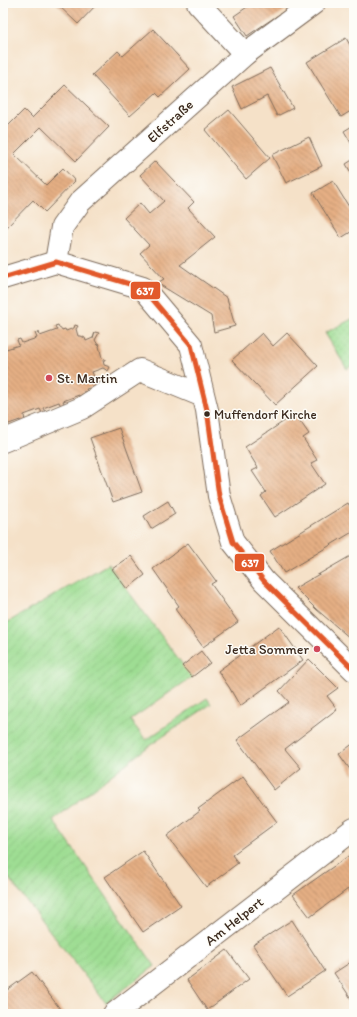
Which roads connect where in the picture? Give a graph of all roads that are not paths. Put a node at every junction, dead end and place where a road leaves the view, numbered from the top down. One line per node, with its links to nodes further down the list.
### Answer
1 (198, 3): 3 (street)
2 (314, 3): 3 (street, Elfstraße)
3 (244, 54): 4 (street, Elfstraße)
4 (56, 262): 5 (street); 6 (street)
5 (3, 278)
6 (204, 396): 7 (street); 8 (street)
7 (3, 441)
8 (354, 670)
9 (354, 829): 10 (street, Am Helpert)
10 (114, 1014)

